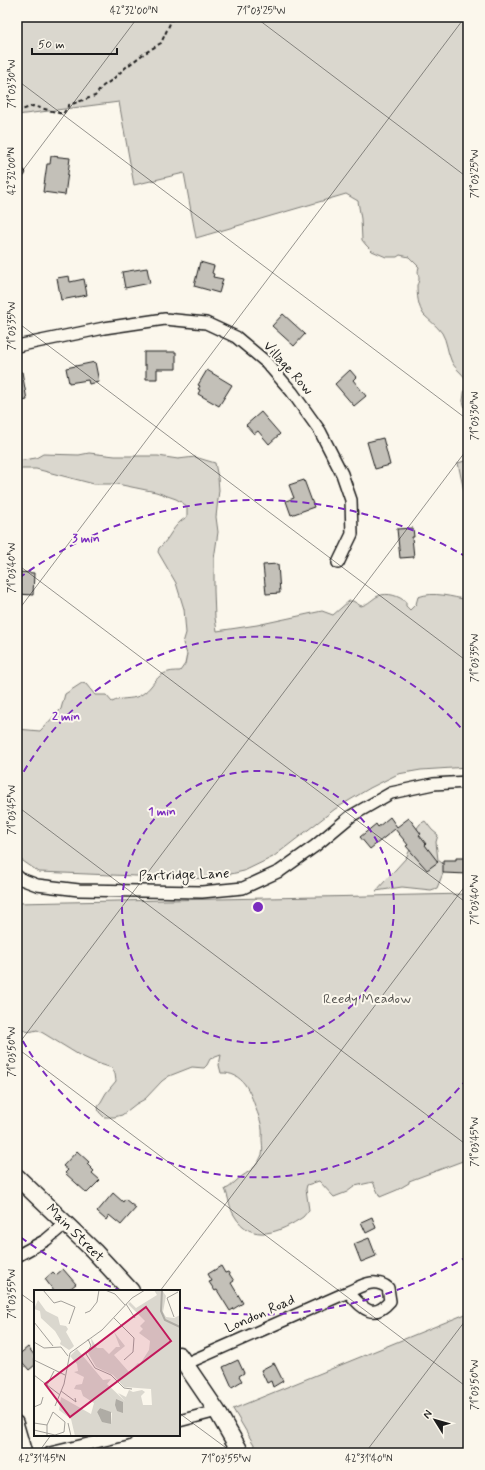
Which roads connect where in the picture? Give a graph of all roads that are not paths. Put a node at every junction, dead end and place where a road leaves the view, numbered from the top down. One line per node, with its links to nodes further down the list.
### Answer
1 (17, 346): 2 (street, Village Row)
2 (338, 563)
3 (468, 782): 4 (street, Partridge Lane)
4 (17, 876)
5 (17, 1177): 6 (street, Main Street)
6 (66, 1223): 7 (street); 8 (street, Main Street)
7 (17, 1256)
8 (130, 1290)
9 (348, 1292): 10 (street, London Road)
10 (182, 1360): 11 (street)
11 (217, 1411): 12 (street); 17 (street)
12 (180, 1421)
13 (17, 1422): 15 (street)
14 (122, 1436): 16 (street)
15 (26, 1453)
16 (50, 1453)
17 (241, 1453)

